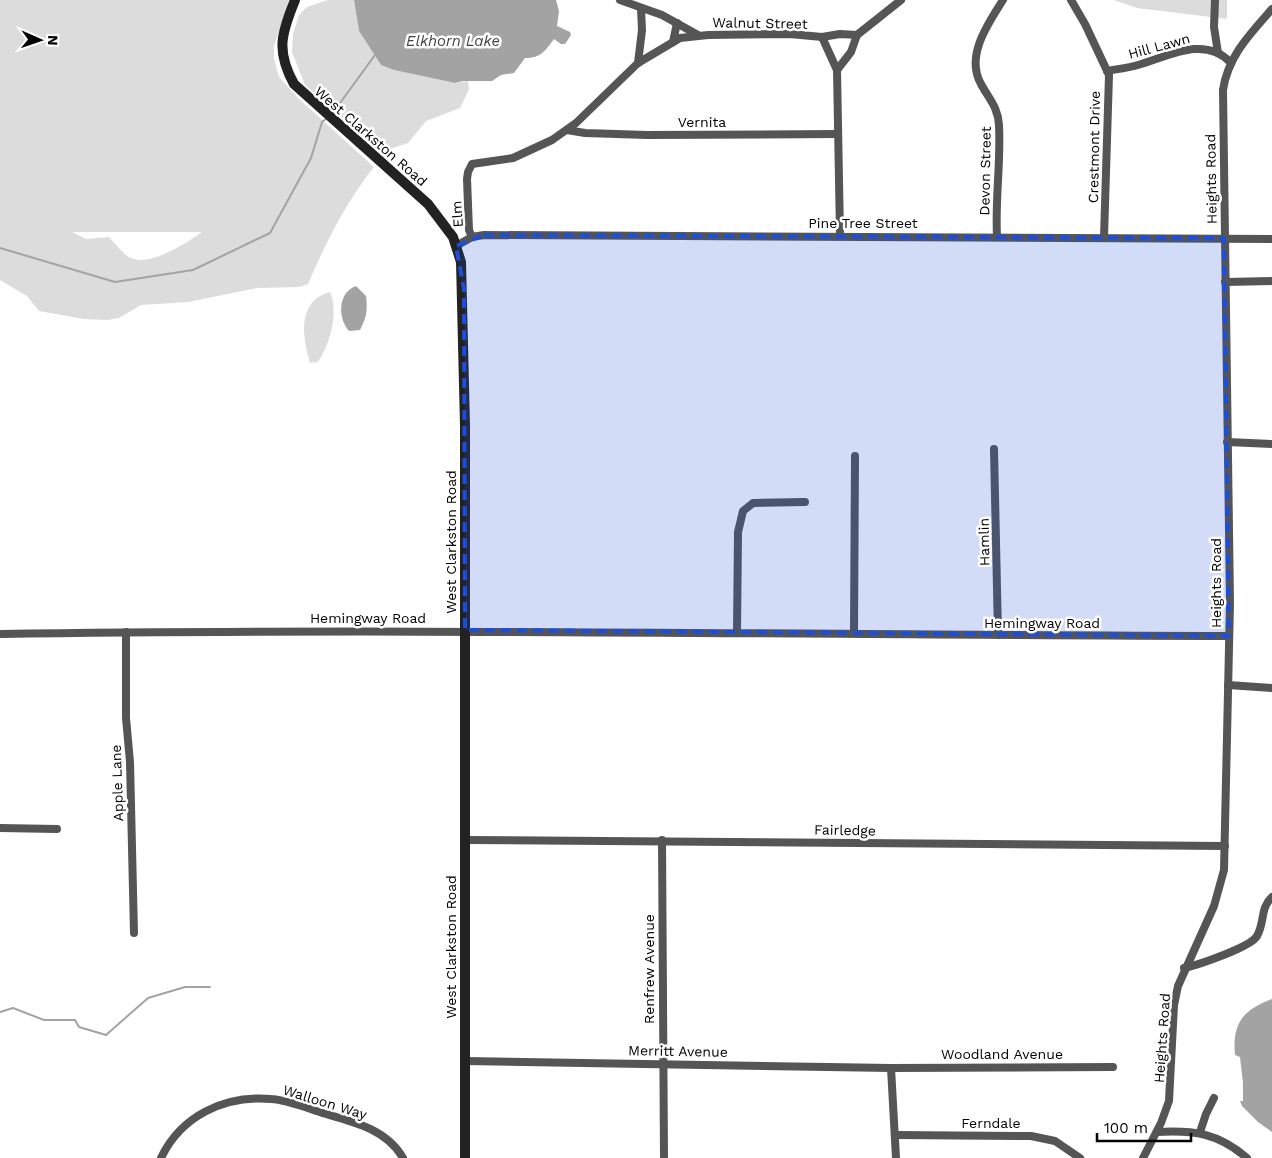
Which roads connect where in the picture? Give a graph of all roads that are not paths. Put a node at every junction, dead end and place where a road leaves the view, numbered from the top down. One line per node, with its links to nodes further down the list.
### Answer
1 (295, 0): 28 (main road, West Clarkston Road)
2 (620, 0): 7 (street, Walnut Street)
3 (901, 0): 11 (street)
4 (1003, 0): 23 (street, Devon Street)
5 (1071, 0): 18 (street, Crestmont Drive)
6 (1215, 0): 14 (street)
7 (641, 9): 9 (street, Walnut Street); 16 (street)
8 (1272, 9): 15 (street, Heights Road)
9 (677, 23): 10 (street, Walnut Street); 13 (street)
10 (698, 35): 12 (street, Walnut Street); 13 (street, Walnut Street)
11 (857, 35): 12 (street, Walnut Street); 17 (street)
12 (822, 37): 17 (street, Walnut Street)
13 (673, 42): 16 (street, Walnut Street)
14 (1218, 53): 15 (street); 18 (street, Hill Lawn)
15 (1230, 62): 26 (street, Heights Road)
16 (638, 63): 19 (street, Walnut Street)
17 (837, 70): 20 (street)
18 (1107, 71): 24 (street, Crestmont Drive)
19 (567, 130): 20 (street, Vernita); 21 (street, Walnut Street)
20 (837, 134): 22 (street)
21 (468, 190): 25 (street, Elm)
22 (840, 235): 23 (street, Pine Tree Street); 25 (street, Pine Tree Street)
23 (997, 236): 24 (street, Pine Tree Street)
24 (1104, 236): 26 (street, Pine Tree Street)
25 (472, 237): 28 (street, Pine Tree Street)
26 (1224, 238): 27 (street, Pine Tree Street); 30 (street, Heights Road)
27 (1272, 239)
28 (456, 246): 36 (main road, West Clarkston Road)
29 (1272, 281): 30 (street)
30 (1225, 282): 31 (street, Heights Road)
31 (1227, 442): 32 (street); 42 (street, Heights Road)
32 (1272, 444)
33 (994, 449): 41 (street, Hamlin)
34 (856, 456): 39 (street)
35 (805, 502): 38 (street)
36 (465, 630): 37 (street, Hemingway Road); 38 (street, Hemingway Road); 47 (main road, West Clarkston Road)
37 (126, 632): 40 (street, Hemingway Road); 51 (street, Apple Lane)
38 (737, 632): 39 (street, Hemingway Road)
39 (854, 633): 41 (street, Hemingway Road)
40 (0, 634)
41 (998, 635): 42 (street, Hemingway Road)
42 (1229, 636): 43 (street, Heights Road)
43 (1228, 685): 44 (street); 49 (street, Heights Road)
44 (1272, 688)
45 (0, 828): 46 (street)
46 (57, 829)
47 (465, 840): 48 (street, Fairledge); 53 (main road, West Clarkston Road)
48 (662, 840): 49 (street, Fairledge); 54 (street, Renfrew Avenue)
49 (1225, 846): 52 (street, Heights Road)
50 (1272, 897): 52 (street)
51 (134, 933)
52 (1184, 968): 58 (street, Heights Road)
53 (465, 1061): 54 (street, Merritt Avenue); 63 (main road, West Clarkston Road)
54 (663, 1064): 56 (street, Merritt Avenue); 64 (street, Renfrew Avenue)
55 (1113, 1067): 56 (street, Woodland Avenue)
56 (891, 1068): 60 (street)
57 (1214, 1098): 59 (street)
58 (1157, 1132): 59 (street); 67 (street, Heights Road)
59 (1200, 1132): 68 (street)
60 (895, 1136): 65 (street); 66 (street, Ferndale)
61 (161, 1158): 62 (street, Walloon Way)
62 (403, 1158)
63 (465, 1158)
64 (664, 1158)
65 (896, 1158)
66 (1080, 1158)
67 (1143, 1158)
68 (1247, 1158)

